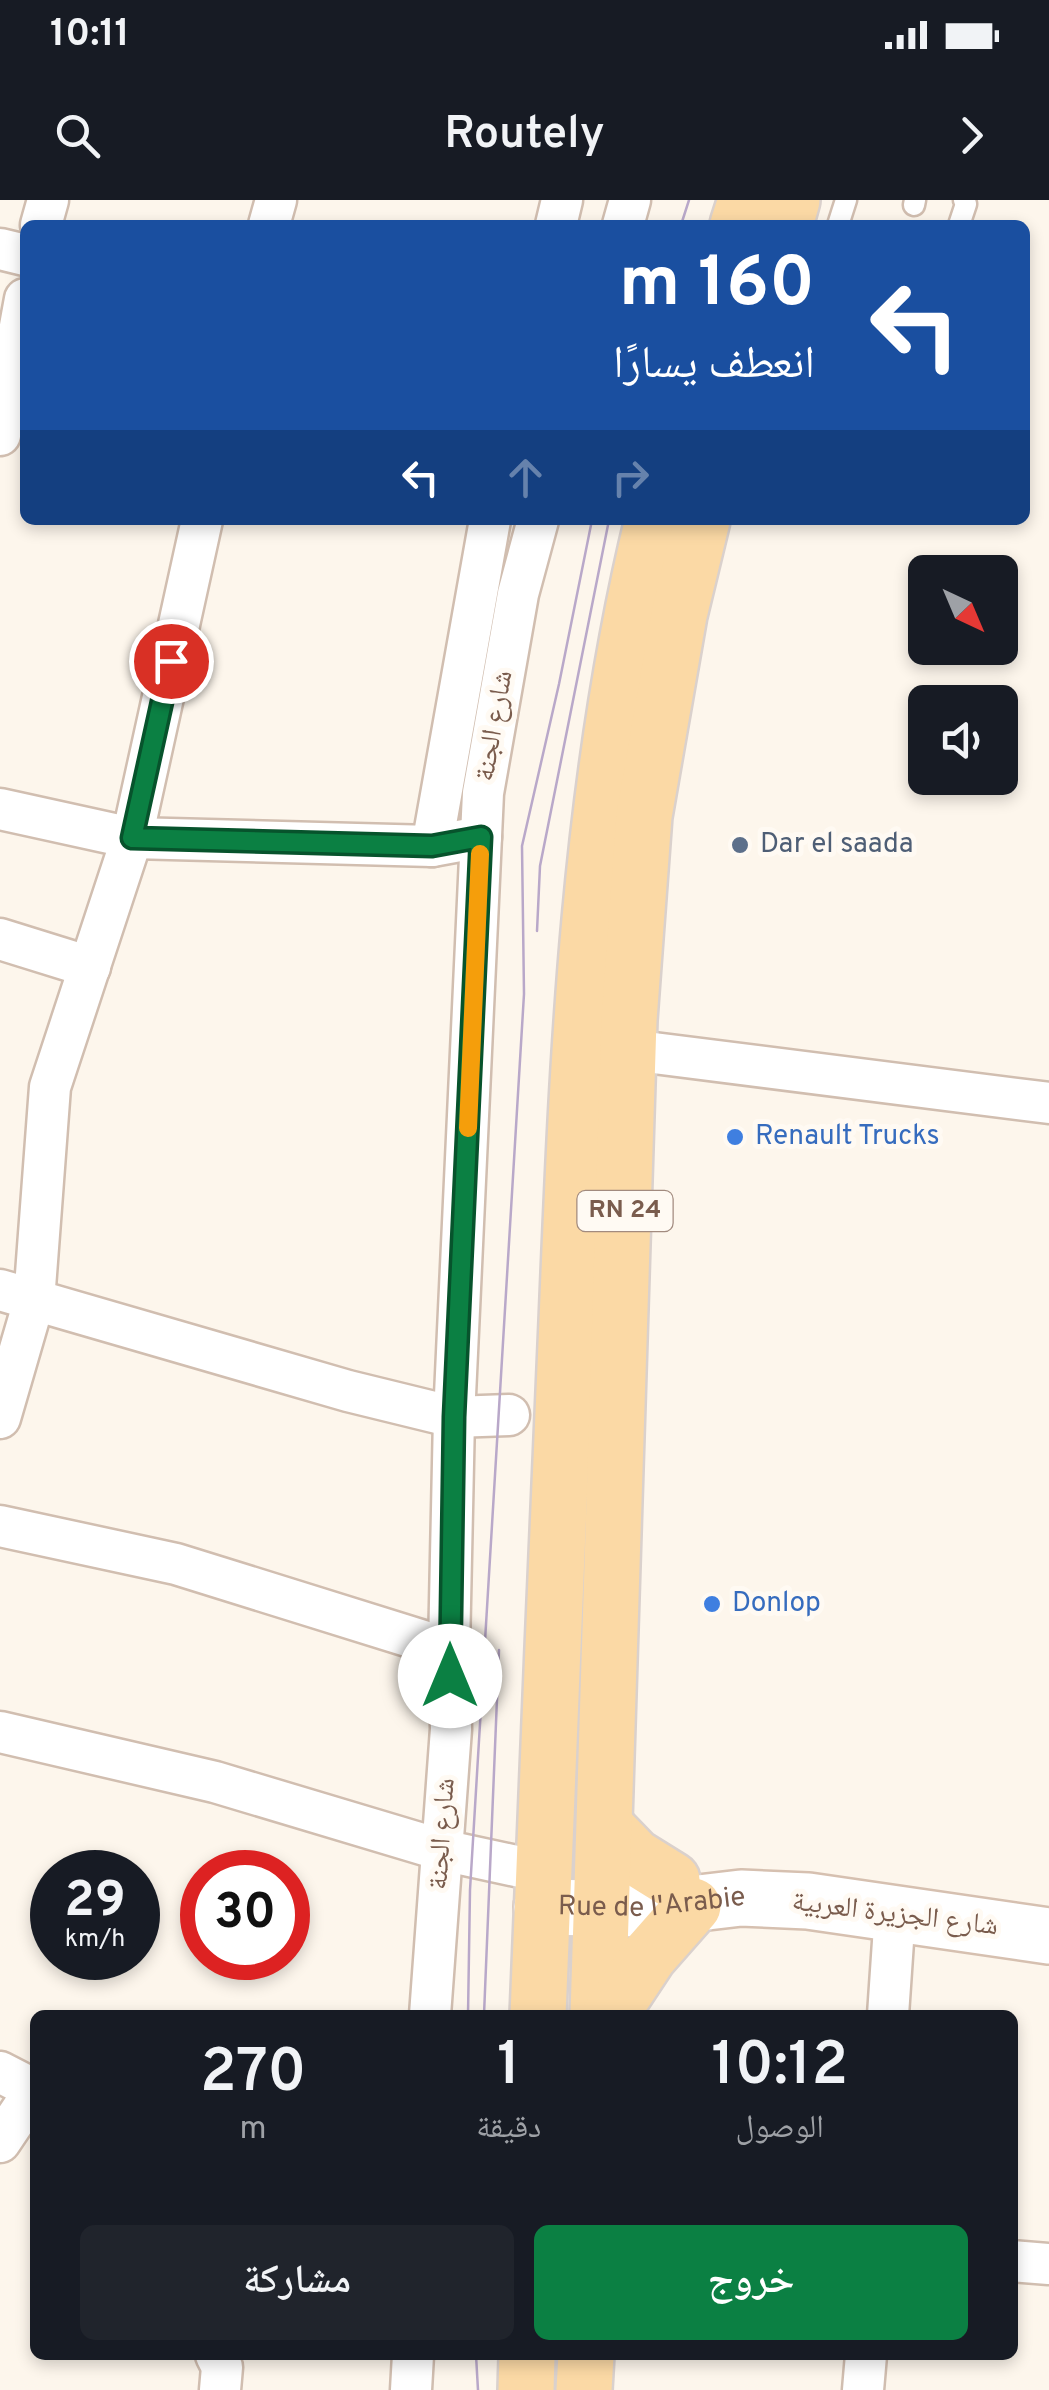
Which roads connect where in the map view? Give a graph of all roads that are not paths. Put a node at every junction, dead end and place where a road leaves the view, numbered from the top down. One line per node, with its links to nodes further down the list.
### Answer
1 (20, 326): 2 (street)
2 (0, 435)
3 (201, 525): 10 (street)
4 (489, 525): 11 (street)
5 (537, 525): 9 (street, شارع الجنة)
6 (652, 525): 25 (main road, RN 24)
7 (701, 525): 14 (main road, RN 24)
8 (0, 809): 10 (street)
9 (481, 837): 11 (street); 18 (street, شارع الجنة)
10 (132, 838): 11 (street); 13 (street)
11 (432, 846)
12 (0, 940): 13 (street)
13 (90, 966): 16 (street)
14 (630, 1050): 15 (street); 24 (main road, RN 24)
15 (1049, 1103)
16 (17, 1296): 18 (street); 19 (street)
17 (509, 1415): 18 (street)
18 (454, 1417): 21 (street, شارع الجنة)
19 (0, 1418)
20 (0, 1526): 21 (street)
21 (449, 1649): 23 (street, شارع الجنة)
22 (0, 1732): 23 (street)
23 (442, 1850): 25 (street); 29 (street, شارع الجنة)
24 (604, 1870): 25 (street, Rue de l'Arabie); 26 (street, Rue de l'Arabie); 26 (main road); 31 (main road)
25 (543, 1890): 30 (main road)
26 (702, 1895): 27 (street, شارع الجزيرة العربية); 32 (main road)
27 (894, 1912): 28 (street, شارع الجزيرة العربية); 33 (street)
28 (1049, 1936)
29 (430, 2010)
30 (538, 2010)
31 (598, 2010)
32 (613, 2010)
33 (888, 2010)
34 (0, 2072): 35 (street)
35 (30, 2087)
36 (30, 2097): 37 (street)
37 (0, 2142)
38 (1018, 2261): 39 (street)
39 (1049, 2264)
40 (219, 2360): 45 (street)
41 (413, 2360): 46 (street)
42 (527, 2360): 47 (main road)
43 (586, 2360): 48 (main road)
44 (866, 2360): 49 (street)
45 (220, 2390)
46 (412, 2390)
47 (526, 2390)
48 (584, 2390)
49 (863, 2390)

